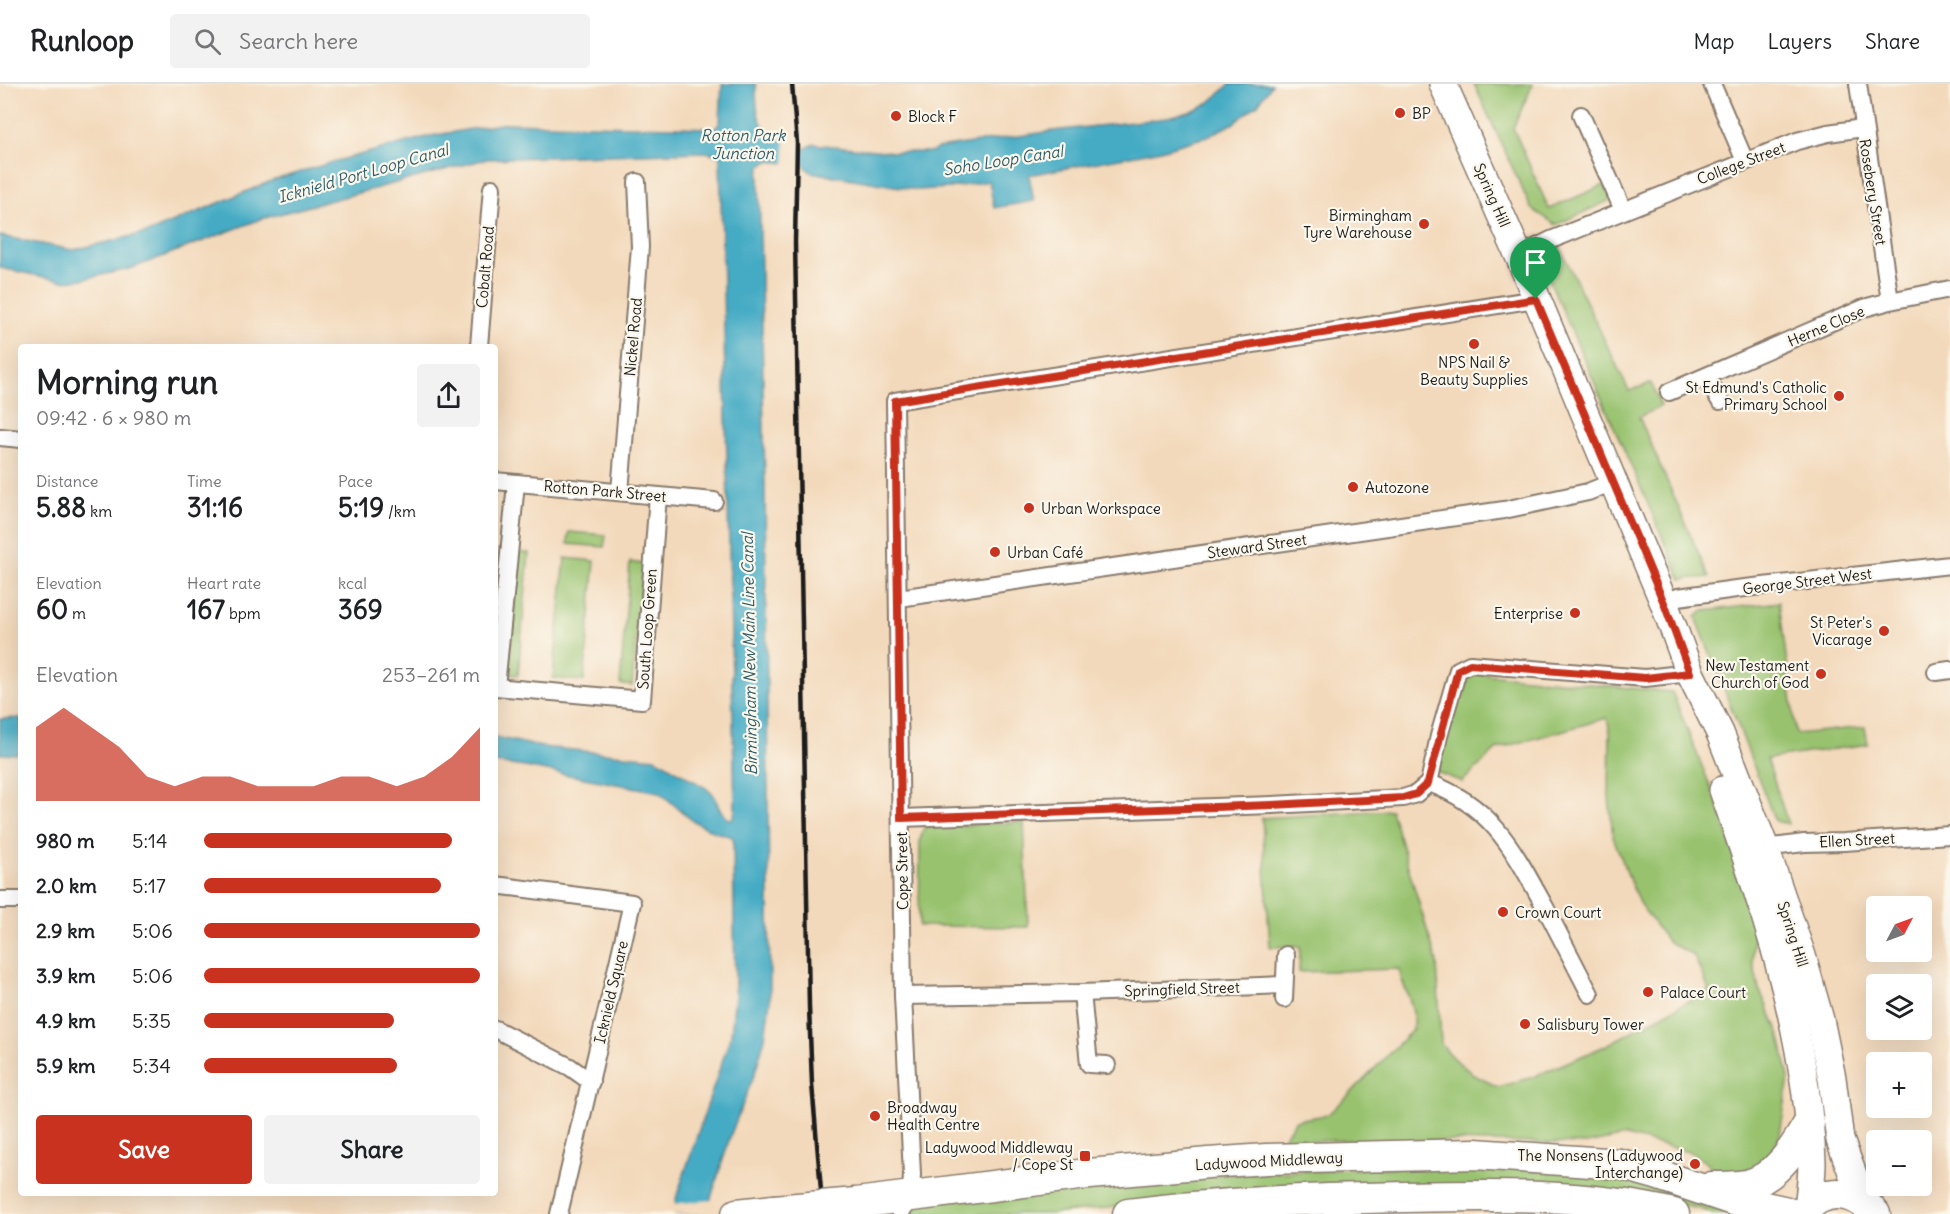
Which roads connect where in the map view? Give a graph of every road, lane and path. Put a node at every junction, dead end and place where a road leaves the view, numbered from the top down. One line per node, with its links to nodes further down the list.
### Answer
1 (1443, 84): 10 (main road, Spring Hill)
2 (1712, 84): 6 (street)
3 (1858, 84): 5 (street, Rosebery Street)
4 (1581, 115): 9 (street)
5 (1863, 128): 6 (street, College Street); 13 (street, Rosebery Street)
6 (1746, 161): 9 (street, College Street)
7 (637, 182): 23 (street, Nickel Road)
8 (492, 188): 14 (street, Cobalt Road)
9 (1623, 210): 10 (street, College Street)
10 (1519, 256): 12 (main road, Spring Hill)
11 (1950, 289): 13 (street, Herne Close)
12 (1536, 299): 21 (main road, Spring Hill); 27 (street, Cope Street)
13 (1890, 301): 15 (street, Herne Close)
14 (479, 344)
15 (1706, 378): 16 (street, Herne Close); 17 (street)
16 (1669, 392)
17 (1720, 401)
18 (0, 437): 19 (street)
19 (18, 439)
20 (498, 481): 22 (street, Rotton Park Street)
21 (1613, 482): 27 (street, Steward Street); 28 (main road, Spring Hill)
22 (516, 483): 23 (street, Rotton Park Street); 29 (street, South Loop Green)
23 (620, 492): 24 (street, Rotton Park Street)
24 (658, 495): 25 (street, Rotton Park Street); 31 (street, South Loop Green)
25 (714, 501)
26 (1950, 565): 28 (street, George Street West)
27 (899, 598): 33 (street, Cope Street)
28 (1664, 603): 30 (main road, Spring Hill)
29 (498, 667)
30 (1690, 673): 32 (street); 35 (main road, Spring Hill); 46 (main road, Spring Hill)
31 (498, 687)
32 (1428, 783): 33 (street); 41 (street)
33 (901, 818): 42 (street, Cope Street)
34 (1950, 835): 35 (street, Ellen Street)
35 (1765, 848): 50 (main road, Spring Hill)
36 (498, 885): 45 (street, Icknield Square)
37 (0, 900): 38 (street)
38 (18, 900)
39 (1286, 955): 40 (street, Springfield Street)
40 (1082, 993): 42 (street, Springfield Street); 44 (street)
41 (1590, 994)
42 (903, 996): 48 (street, Cope Street)
43 (498, 1031): 45 (street)
44 (1107, 1065)
45 (591, 1082): 52 (street, Icknield Square)
46 (1809, 1123): 47 (highway); 51 (main road, Spring Hill)
47 (1697, 1188): 48 (highway, Ladywood Middleway); 51 (highway, Ladywood Middleway)
48 (905, 1205): 53 (highway, Ladywood Middleway, bridge)
49 (1446, 1205): 54 (highway); 55 (highway)
50 (1870, 1209): 51 (highway, Spring Hill)
51 (1802, 1212)
52 (559, 1214)
53 (737, 1214)
54 (1128, 1214)
55 (1674, 1214)

